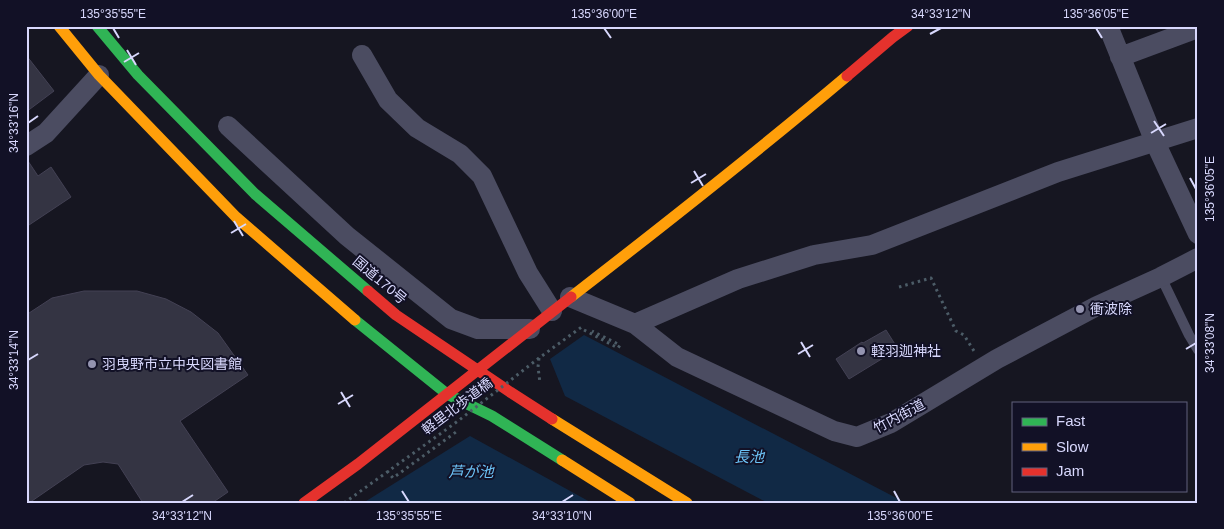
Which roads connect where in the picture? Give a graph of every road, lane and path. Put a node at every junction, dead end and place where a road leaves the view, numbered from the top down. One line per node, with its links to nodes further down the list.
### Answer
1 (59, 26): 8 (main road)
2 (97, 26): 25 (main road, 国道170号)
3 (908, 26): 17 (main road)
4 (1108, 26): 7 (street)
5 (1198, 28): 7 (street)
6 (362, 54): 18 (street)
7 (1120, 57): 11 (street)
8 (99, 75): 12 (street); 27 (main road)
9 (228, 126): 20 (street)
10 (1198, 128): 11 (street)
11 (1155, 142): 13 (street); 19 (street)
12 (26, 146)
13 (1198, 234)
14 (1198, 258): 15 (street, 竹内街道)
15 (1161, 277): 22 (lane); 24 (street, 竹内街道)
16 (899, 287): 24 (path)
17 (570, 297): 18 (main road); 19 (street, 竹内街道)
18 (552, 311): 20 (main road)
19 (635, 324): 24 (street, 竹内街道)
20 (530, 328): 25 (main road)
21 (583, 328): 21 (path); 23 (path, 軽里北歩道橋, bridge)
22 (1198, 350)
23 (539, 358): 26 (path); 29 (path, 軽里北歩道橋, bridge)
24 (988, 365)
25 (478, 370): 27 (main road); 33 (main road, 国道170号)
26 (542, 390)
27 (448, 394): 30 (main road); 32 (main road)
28 (456, 432): 29 (path)
29 (387, 471): 31 (path, 軽里北歩道橋, bridge)
30 (304, 503)
31 (344, 503)
32 (630, 503)
33 (687, 503)

